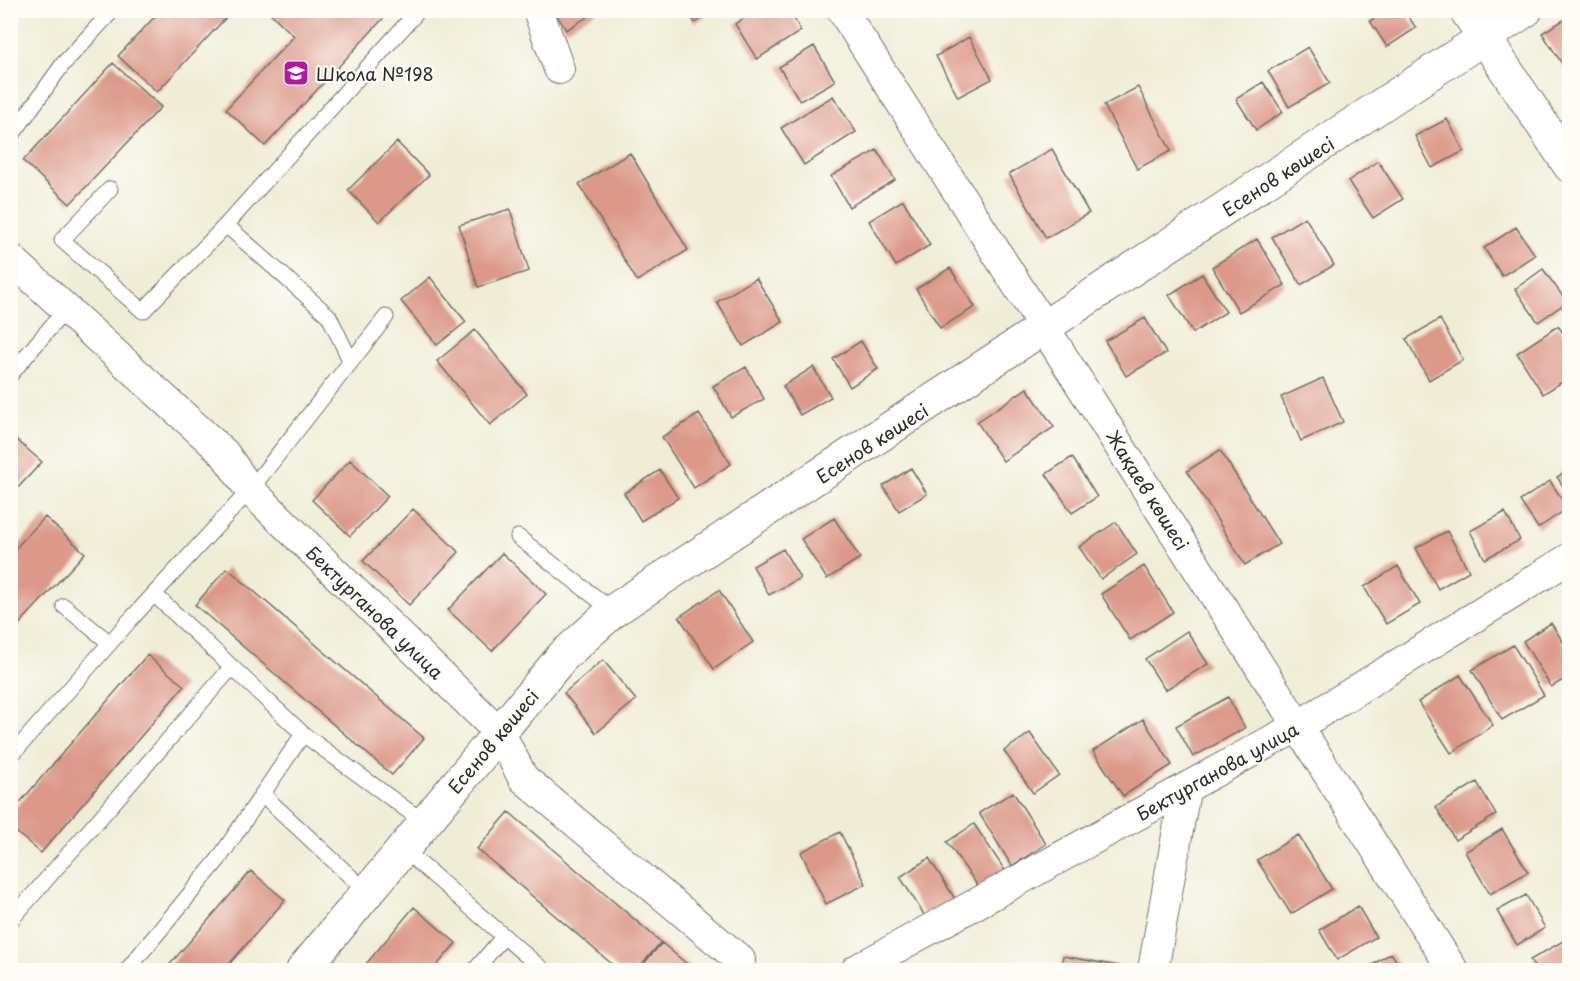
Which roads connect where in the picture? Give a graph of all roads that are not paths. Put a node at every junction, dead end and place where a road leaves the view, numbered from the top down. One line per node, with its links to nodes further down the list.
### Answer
1 (113, 10): 9 (lane)
2 (538, 10): 8 (street)
3 (842, 10): 16 (street, Жақаев көшесі)
4 (1466, 10): 7 (street)
5 (1526, 10): 7 (street, Есенов көшесі)
6 (418, 11): 12 (lane)
7 (1486, 39): 10 (street); 16 (street, Есенов көшесі)
8 (559, 69)
9 (10, 138)
10 (1569, 166)
11 (110, 189): 12 (lane)
12 (226, 225): 17 (lane)
13 (10, 258): 14 (street, Бектурганова улица)
14 (66, 309): 18 (lane); 19 (street, Бектурганова улица)
15 (386, 317): 17 (lane)
16 (1046, 329): 24 (street, Есенов көшесі); 27 (street, Жақаев көшесі)
17 (351, 362): 19 (lane)
18 (10, 375)
19 (250, 490): 22 (lane); 28 (street, Бектурганова улица)
20 (518, 537): 24 (lane)
21 (1569, 558): 27 (street, Бектурганова улица)
22 (154, 594): 25 (lane); 26 (lane)
23 (64, 606): 25 (lane)
24 (613, 611): 28 (street, Есенов көшесі)
25 (110, 643): 30 (lane)
26 (232, 667): 29 (lane); 36 (lane)
27 (1298, 726): 31 (street, Бектурганова улица); 45 (street, Жақаев көшесі)
28 (500, 733): 33 (street, Есенов көшесі); 38 (street, Бектурганова улица)
29 (303, 734): 32 (lane); 33 (lane)
30 (10, 757)
31 (1185, 791): 43 (street, Бектурганова улица); 44 (street)
32 (262, 794): 35 (lane); 39 (lane)
33 (425, 823): 34 (street, Есенов көшесі)
34 (403, 849): 35 (street, Есенов көшесі); 37 (lane)
35 (367, 892): 40 (street, Есенов көшесі)
36 (10, 921)
37 (504, 936): 41 (lane); 42 (lane)
38 (740, 960)
39 (128, 970)
40 (303, 970)
41 (475, 970)
42 (543, 970)
43 (856, 970)
44 (1153, 970)
45 (1453, 970)

